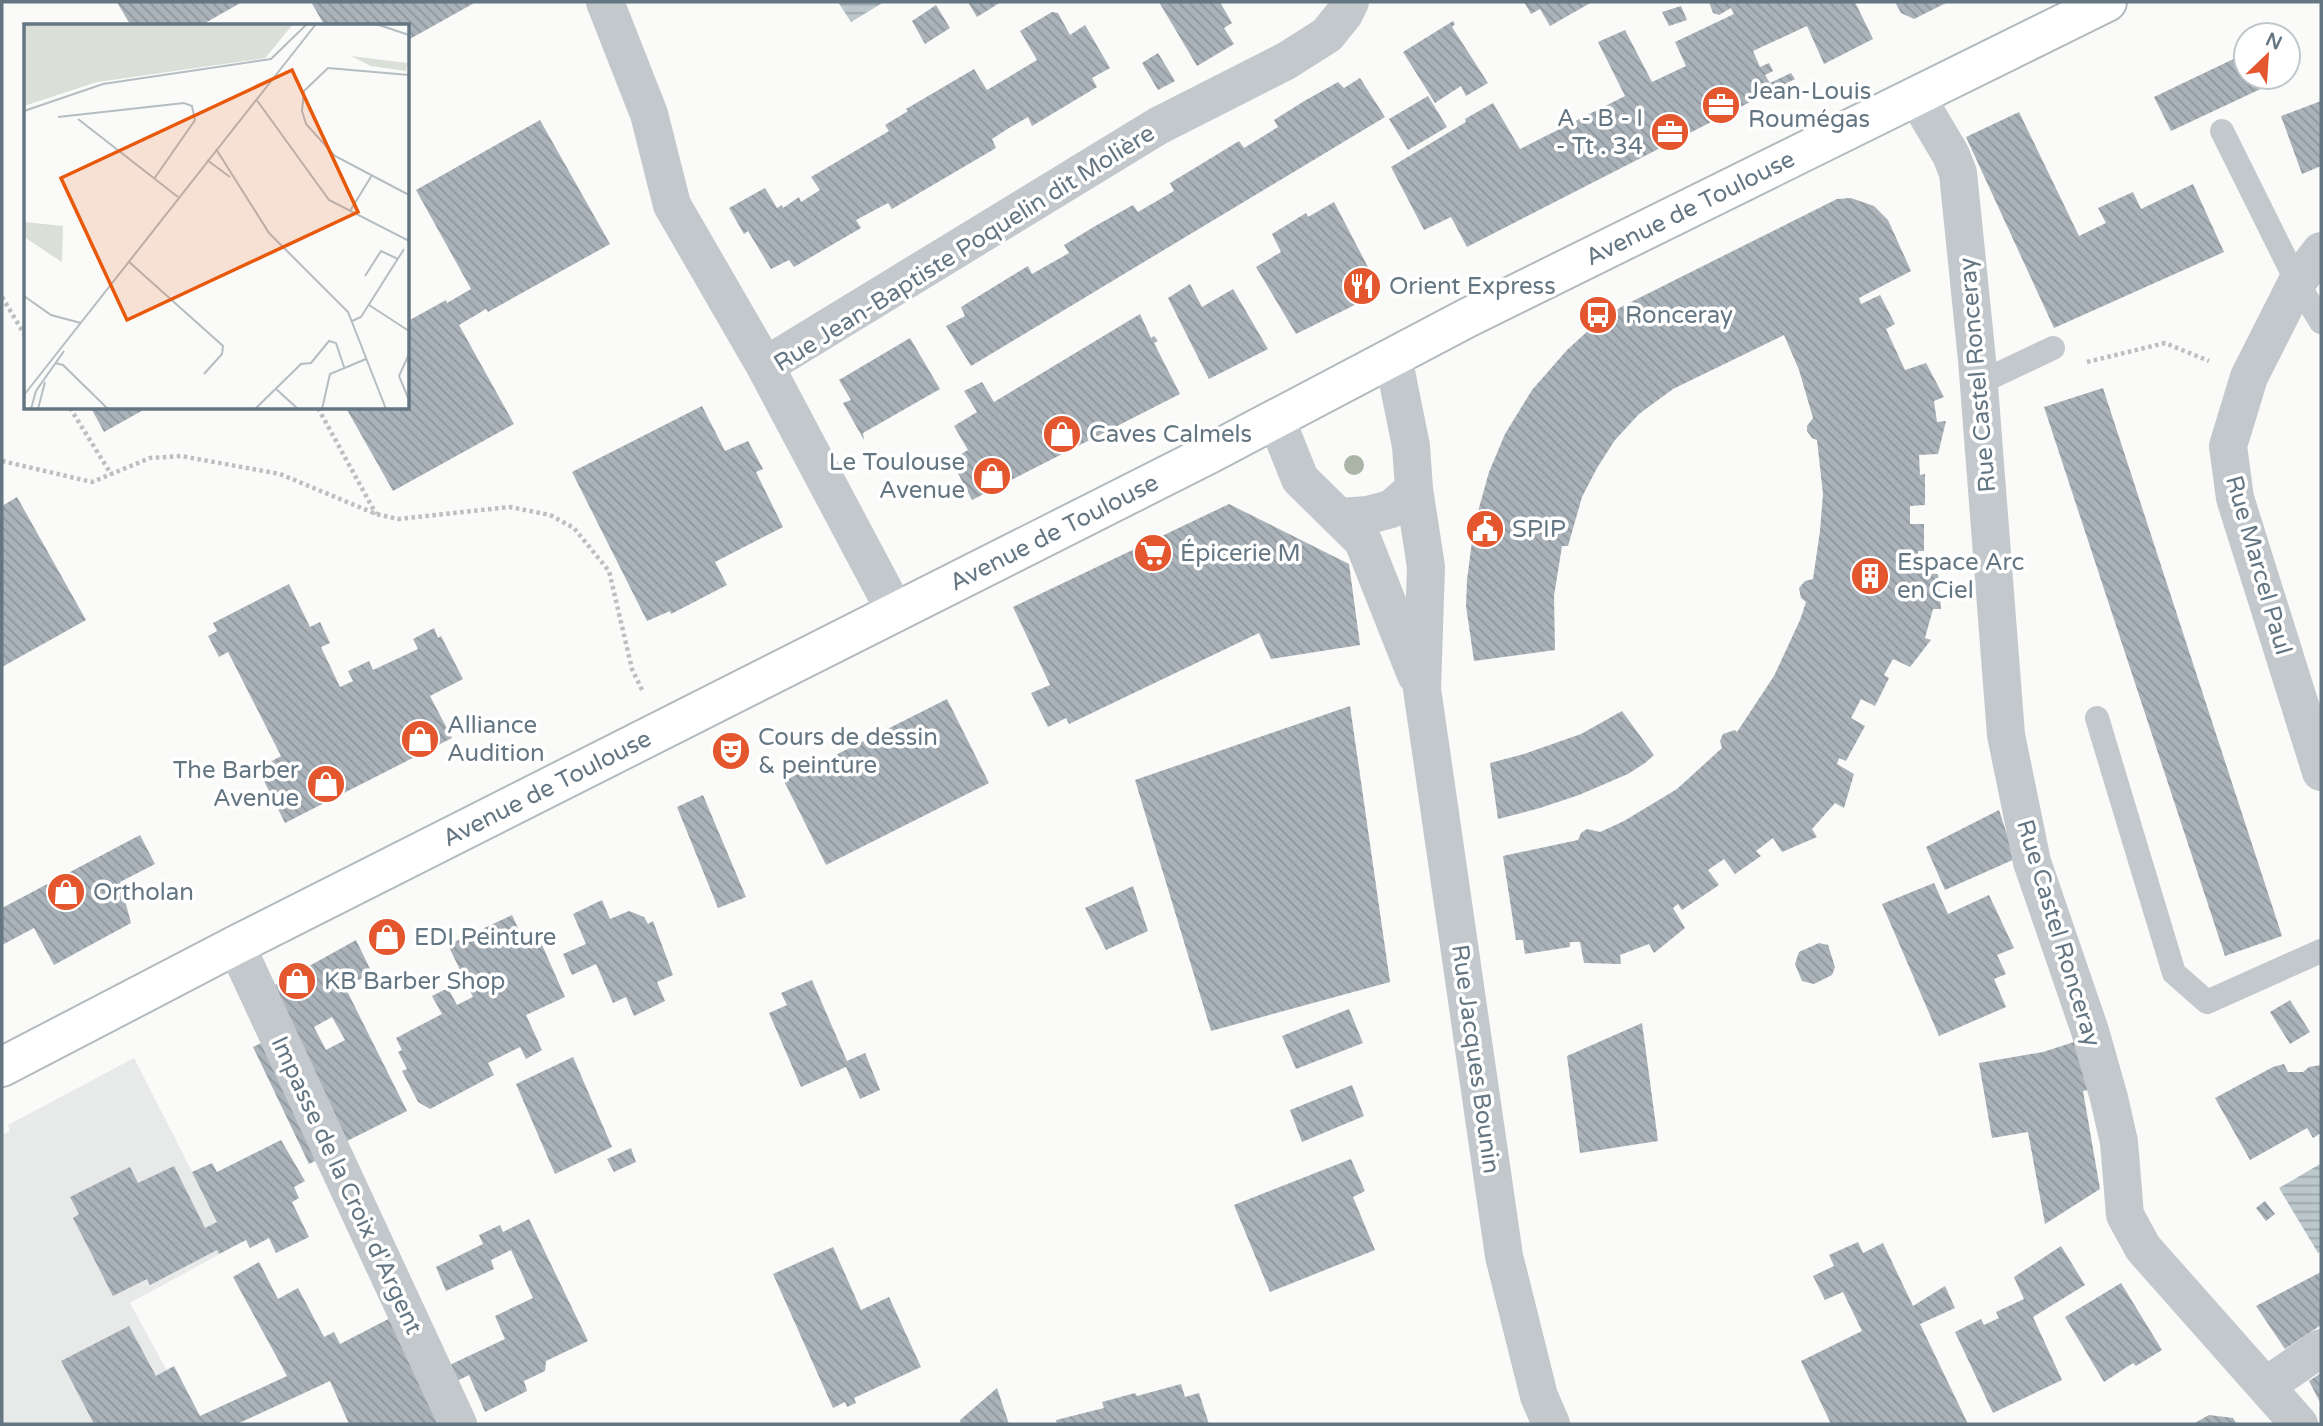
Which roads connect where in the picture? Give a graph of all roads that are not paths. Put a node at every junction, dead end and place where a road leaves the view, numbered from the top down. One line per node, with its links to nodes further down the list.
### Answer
1 (605, 2): 11 (street)
2 (1350, 2): 11 (street, Rue Jean-Baptiste Poquelin dit Molière)
3 (2107, 2): 4 (main road, Avenue de Toulouse)
4 (1916, 96): 10 (main road, Avenue de Toulouse); 12 (street, Rue Castel Ronceray)
5 (2222, 131): 7 (lane)
6 (2321, 251): 7 (street, Rue Marcel Paul)
7 (2297, 282): 8 (lane); 19 (street, Rue Marcel Paul)
8 (2321, 322)
9 (2053, 348): 12 (lane)
10 (1393, 357): 13 (main road, Avenue de Toulouse); 14 (street, Rue Jacques Bounin)
11 (765, 366): 16 (street, Rue Jean-Baptiste Poquelin dit Molière)
12 (1979, 383): 24 (street, Rue Castel Ronceray)
13 (1276, 419): 15 (street, Rue Jacques Bounin); 16 (main road, Avenue de Toulouse)
14 (1414, 489): 15 (street); 17 (street, Rue Jacques Bounin)
15 (1339, 516): 17 (street, Rue Jacques Bounin)
16 (895, 611): 20 (main road, Avenue de Toulouse)
17 (1422, 690): 26 (street, Rue Jacques Bounin)
18 (2097, 718): 21 (lane)
19 (2321, 772)
20 (236, 945): 22 (main road, Avenue de Toulouse); 25 (street, Impasse de la Croix d'Argent)
21 (2321, 951)
22 (2, 1067)
23 (2321, 1348): 24 (street)
24 (2266, 1386): 27 (street, Rue Castel Ronceray)
25 (458, 1424)
26 (1551, 1424)
27 (2299, 1424)

